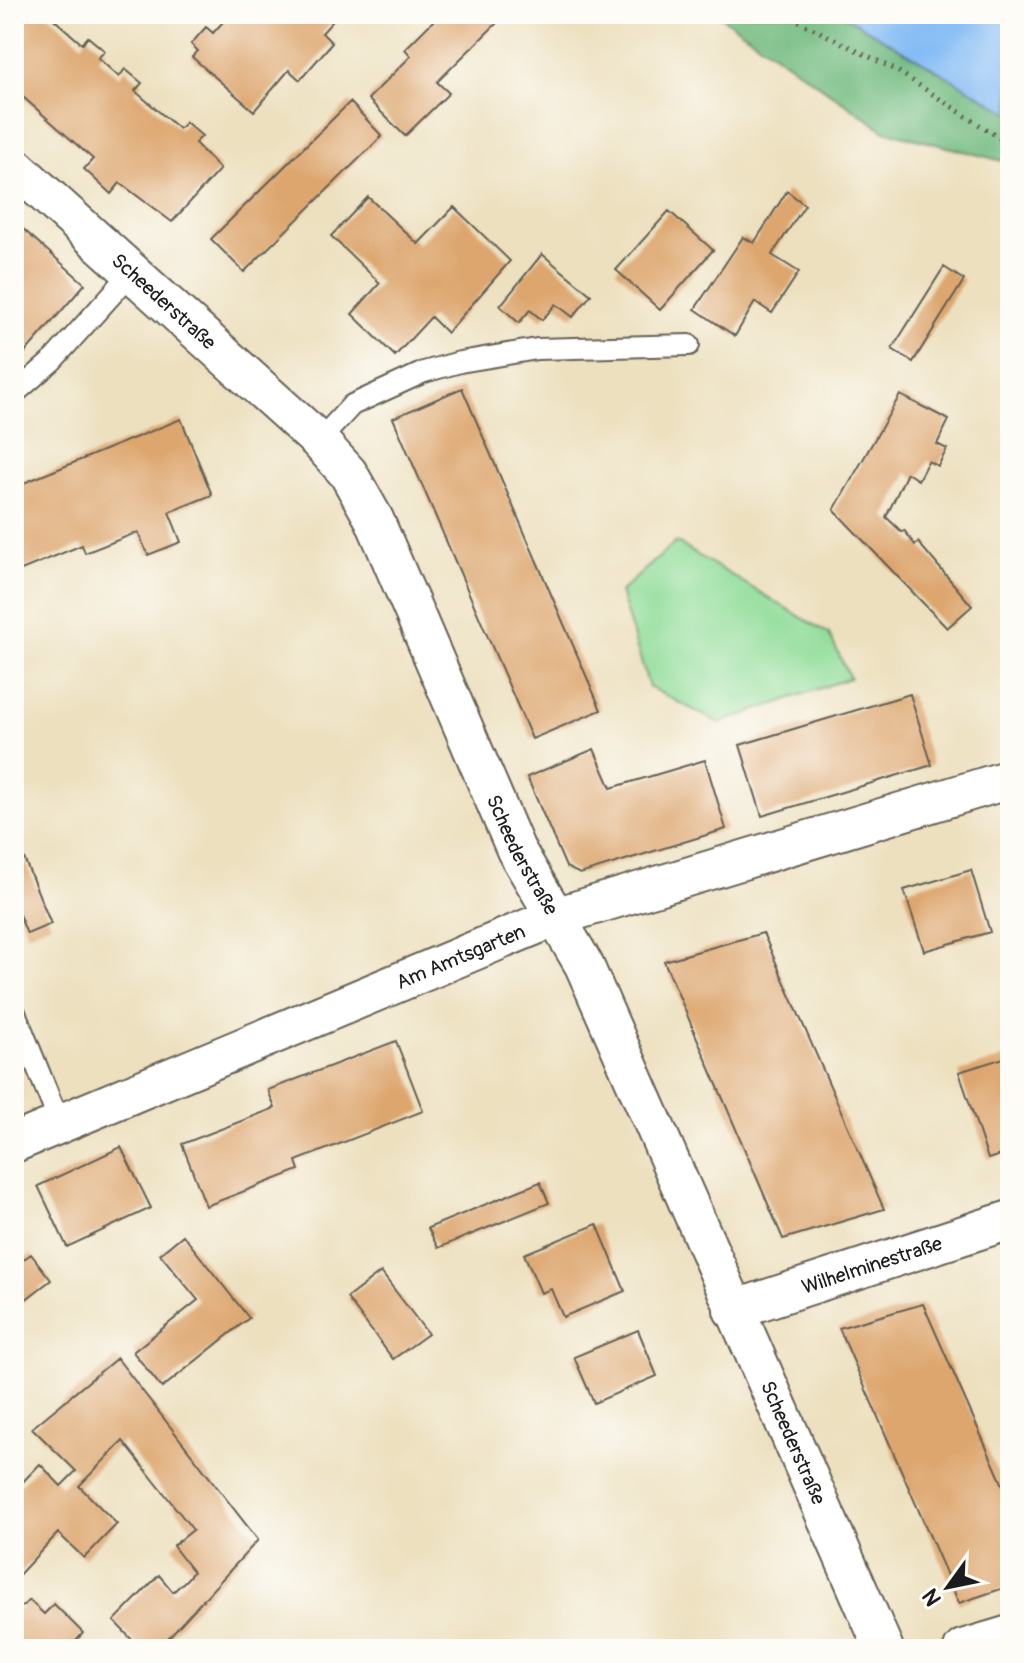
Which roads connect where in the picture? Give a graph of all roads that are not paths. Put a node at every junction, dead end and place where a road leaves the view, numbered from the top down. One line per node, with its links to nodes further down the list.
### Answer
1 (14, 166): 2 (street, Scheederstraße)
2 (133, 271): 4 (lane); 5 (street, Scheederstraße)
3 (689, 345): 5 (lane)
4 (14, 394)
5 (319, 441): 7 (street, Scheederstraße)
6 (1010, 779): 7 (street, Am Amtsgarten)
7 (555, 917): 9 (street, Am Amtsgarten); 12 (street, Scheederstraße)
8 (14, 1010): 9 (lane)
9 (60, 1124): 10 (street, Am Amtsgarten)
10 (14, 1143)
11 (1010, 1220): 12 (street, Wilhelminestraße)
12 (733, 1310): 14 (street, Scheederstraße)
13 (1010, 1635): 15 (street)
14 (884, 1649)
15 (963, 1649)

